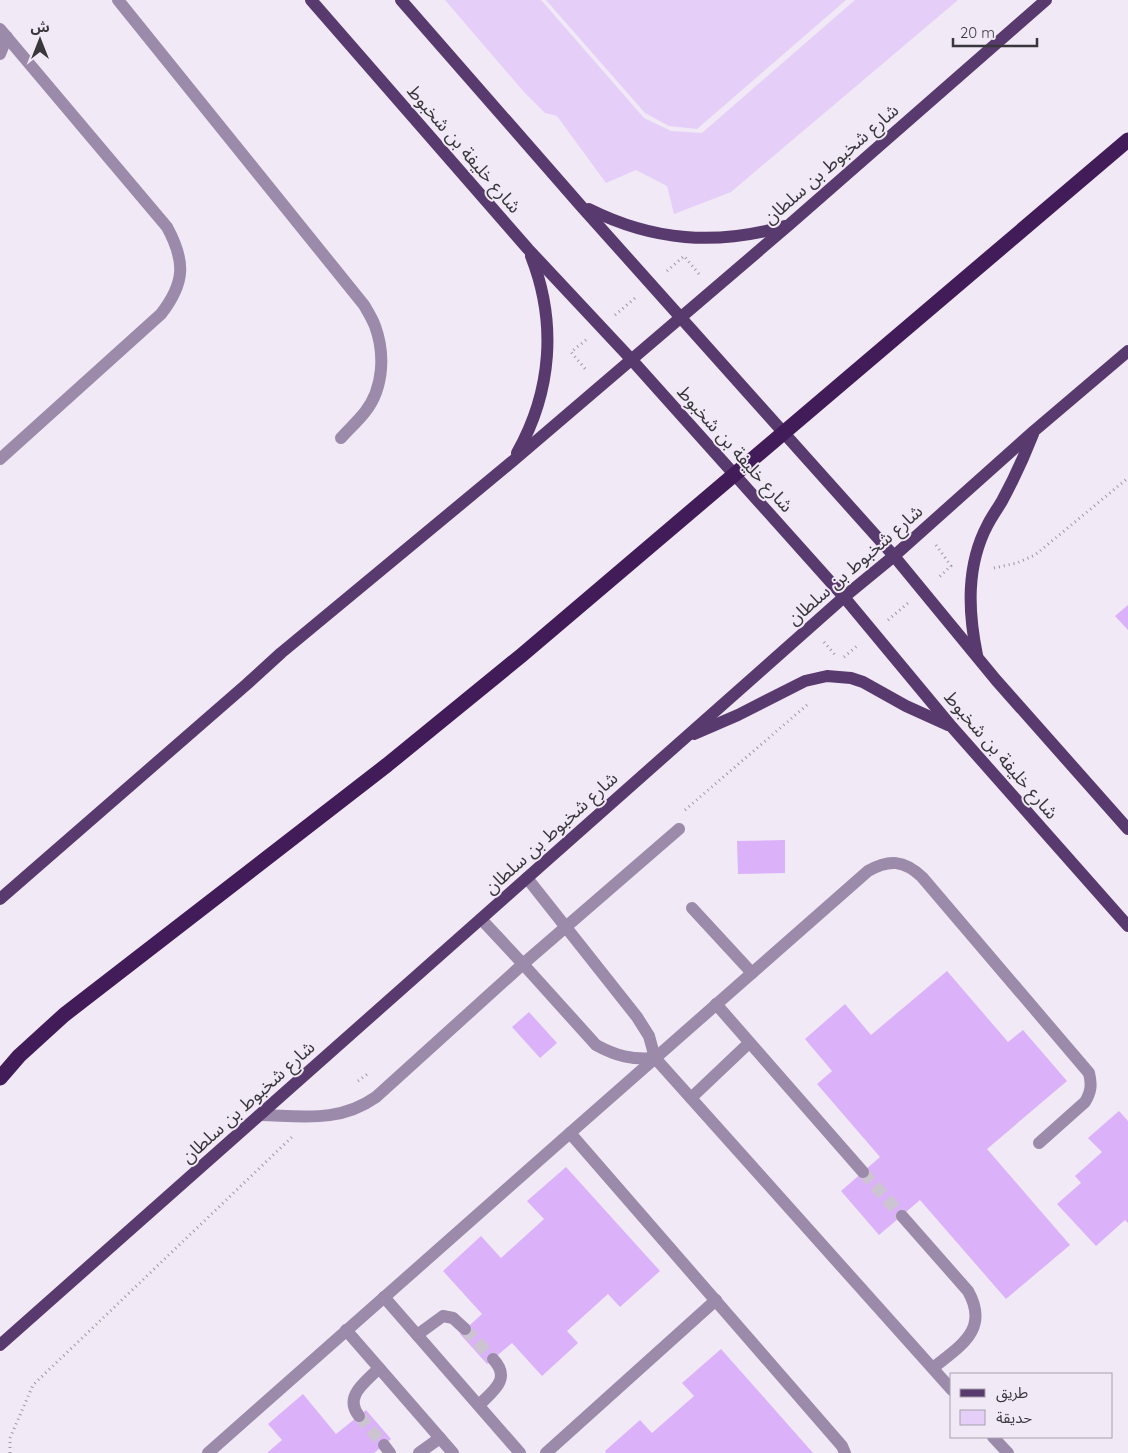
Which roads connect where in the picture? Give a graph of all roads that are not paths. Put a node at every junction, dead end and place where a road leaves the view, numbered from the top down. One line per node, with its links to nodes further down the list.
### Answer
1 (118, 0): 15 (lane)
2 (311, 0): 10 (main road, شارع خليفة بن شخبوط)
3 (401, 0): 8 (main road)
4 (1046, 0): 9 (main road, شارع شخبوط بن سلطان)
5 (4, 33): 6 (lane); 16 (lane)
6 (0, 54)
7 (1128, 140): 36 (highway)
8 (581, 206): 9 (main road); 11 (main road)
9 (790, 224): 11 (main road, شارع شخبوط بن سلطان)
10 (528, 249): 13 (main road, شارع خليفة بن شخبوط); 17 (main road)
11 (681, 317): 13 (main road, شارع شخبوط بن سلطان); 18 (main road)
12 (1128, 351): 14 (main road, شارع شخبوط بن سلطان)
13 (631, 359): 17 (main road, شارع شخبوط بن سلطان); 19 (main road, شارع خليفة بن شخبوط)
14 (1034, 431): 18 (main road, شارع شخبوط بن سلطان); 20 (main road)
15 (341, 438)
16 (0, 459)
17 (514, 460): 26 (main road, شارع شخبوط بن سلطان)
18 (894, 556): 19 (main road, شارع شخبوط بن سلطان); 20 (main road)
19 (844, 597): 21 (main road, شارع خليفة بن شخبوط); 22 (main road, شارع شخبوط بن سلطان)
20 (978, 658): 24 (main road)
21 (952, 727): 22 (main road); 29 (main road, شارع خليفة بن شخبوط)
22 (668, 752): 25 (main road, شارع شخبوط بن سلطان)
23 (679, 829): 30 (lane)
24 (1128, 829)
25 (527, 878): 28 (main road, شارع شخبوط بن سلطان); 30 (lane)
26 (0, 899)
27 (692, 908): 32 (lane)
28 (481, 919): 31 (lane); 38 (main road, شارع شخبوط بن سلطان)
29 (1128, 926)
30 (565, 927): 31 (lane); 35 (lane)
31 (524, 964): 35 (lane); 38 (lane)
32 (752, 973): 33 (lane); 40 (lane)
33 (716, 1004): 34 (lane); 35 (lane)
34 (749, 1043): 37 (lane); 41 (lane)
35 (655, 1058): 37 (lane); 39 (lane)
36 (0, 1078)
37 (691, 1098): 51 (lane)
38 (260, 1115): 48 (main road, شارع شخبوط بن سلطان)
39 (570, 1133): 43 (lane); 44 (lane)
40 (1038, 1143)
41 (863, 1172)
42 (902, 1216): 51 (lane)
43 (384, 1297): 46 (lane); 47 (lane)
44 (716, 1300): 61 (lane); 62 (lane)
45 (465, 1329): 47 (lane)
46 (346, 1330): 50 (lane); 57 (lane)
47 (418, 1335): 53 (lane)
48 (0, 1346)
49 (493, 1359): 53 (lane)
50 (379, 1368): 54 (lane); 55 (lane)
51 (933, 1368): 52 (lane)
52 (950, 1388)
53 (478, 1405): 60 (lane)
54 (358, 1416)
55 (440, 1438): 58 (lane); 59 (lane)
56 (995, 1438): 63 (lane)
57 (208, 1453)
58 (420, 1453)
59 (453, 1453)
60 (520, 1453)
61 (546, 1453)
62 (846, 1453)
63 (1008, 1453)

